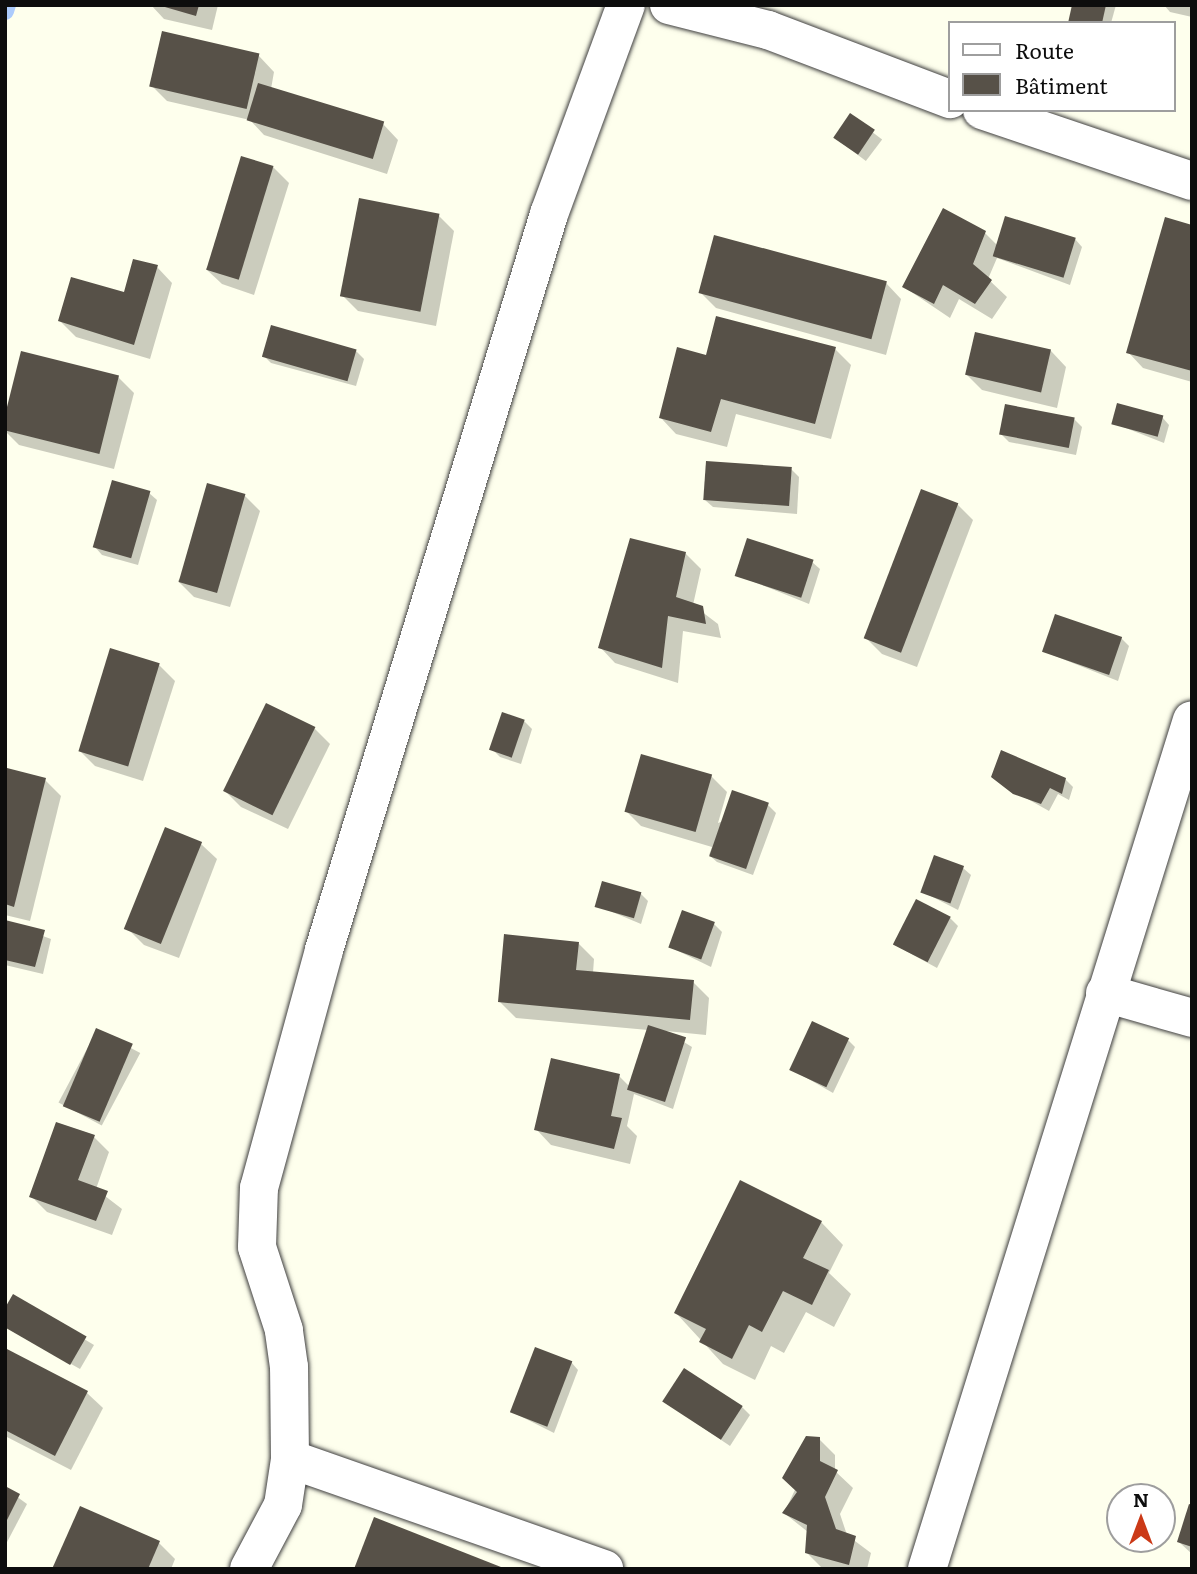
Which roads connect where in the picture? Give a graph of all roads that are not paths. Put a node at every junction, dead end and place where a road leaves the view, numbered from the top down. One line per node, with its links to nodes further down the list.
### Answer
1 (626, 5): 10 (street)
2 (669, 5): 3 (street)
3 (772, 18): 4 (street)
4 (948, 98)
5 (988, 112): 6 (street)
6 (1192, 181)
7 (1192, 720): 8 (street)
8 (1105, 993): 9 (street); 13 (street)
9 (1192, 1018)
10 (290, 1459): 11 (street); 12 (street)
11 (249, 1569)
12 (604, 1569)
13 (928, 1569)

